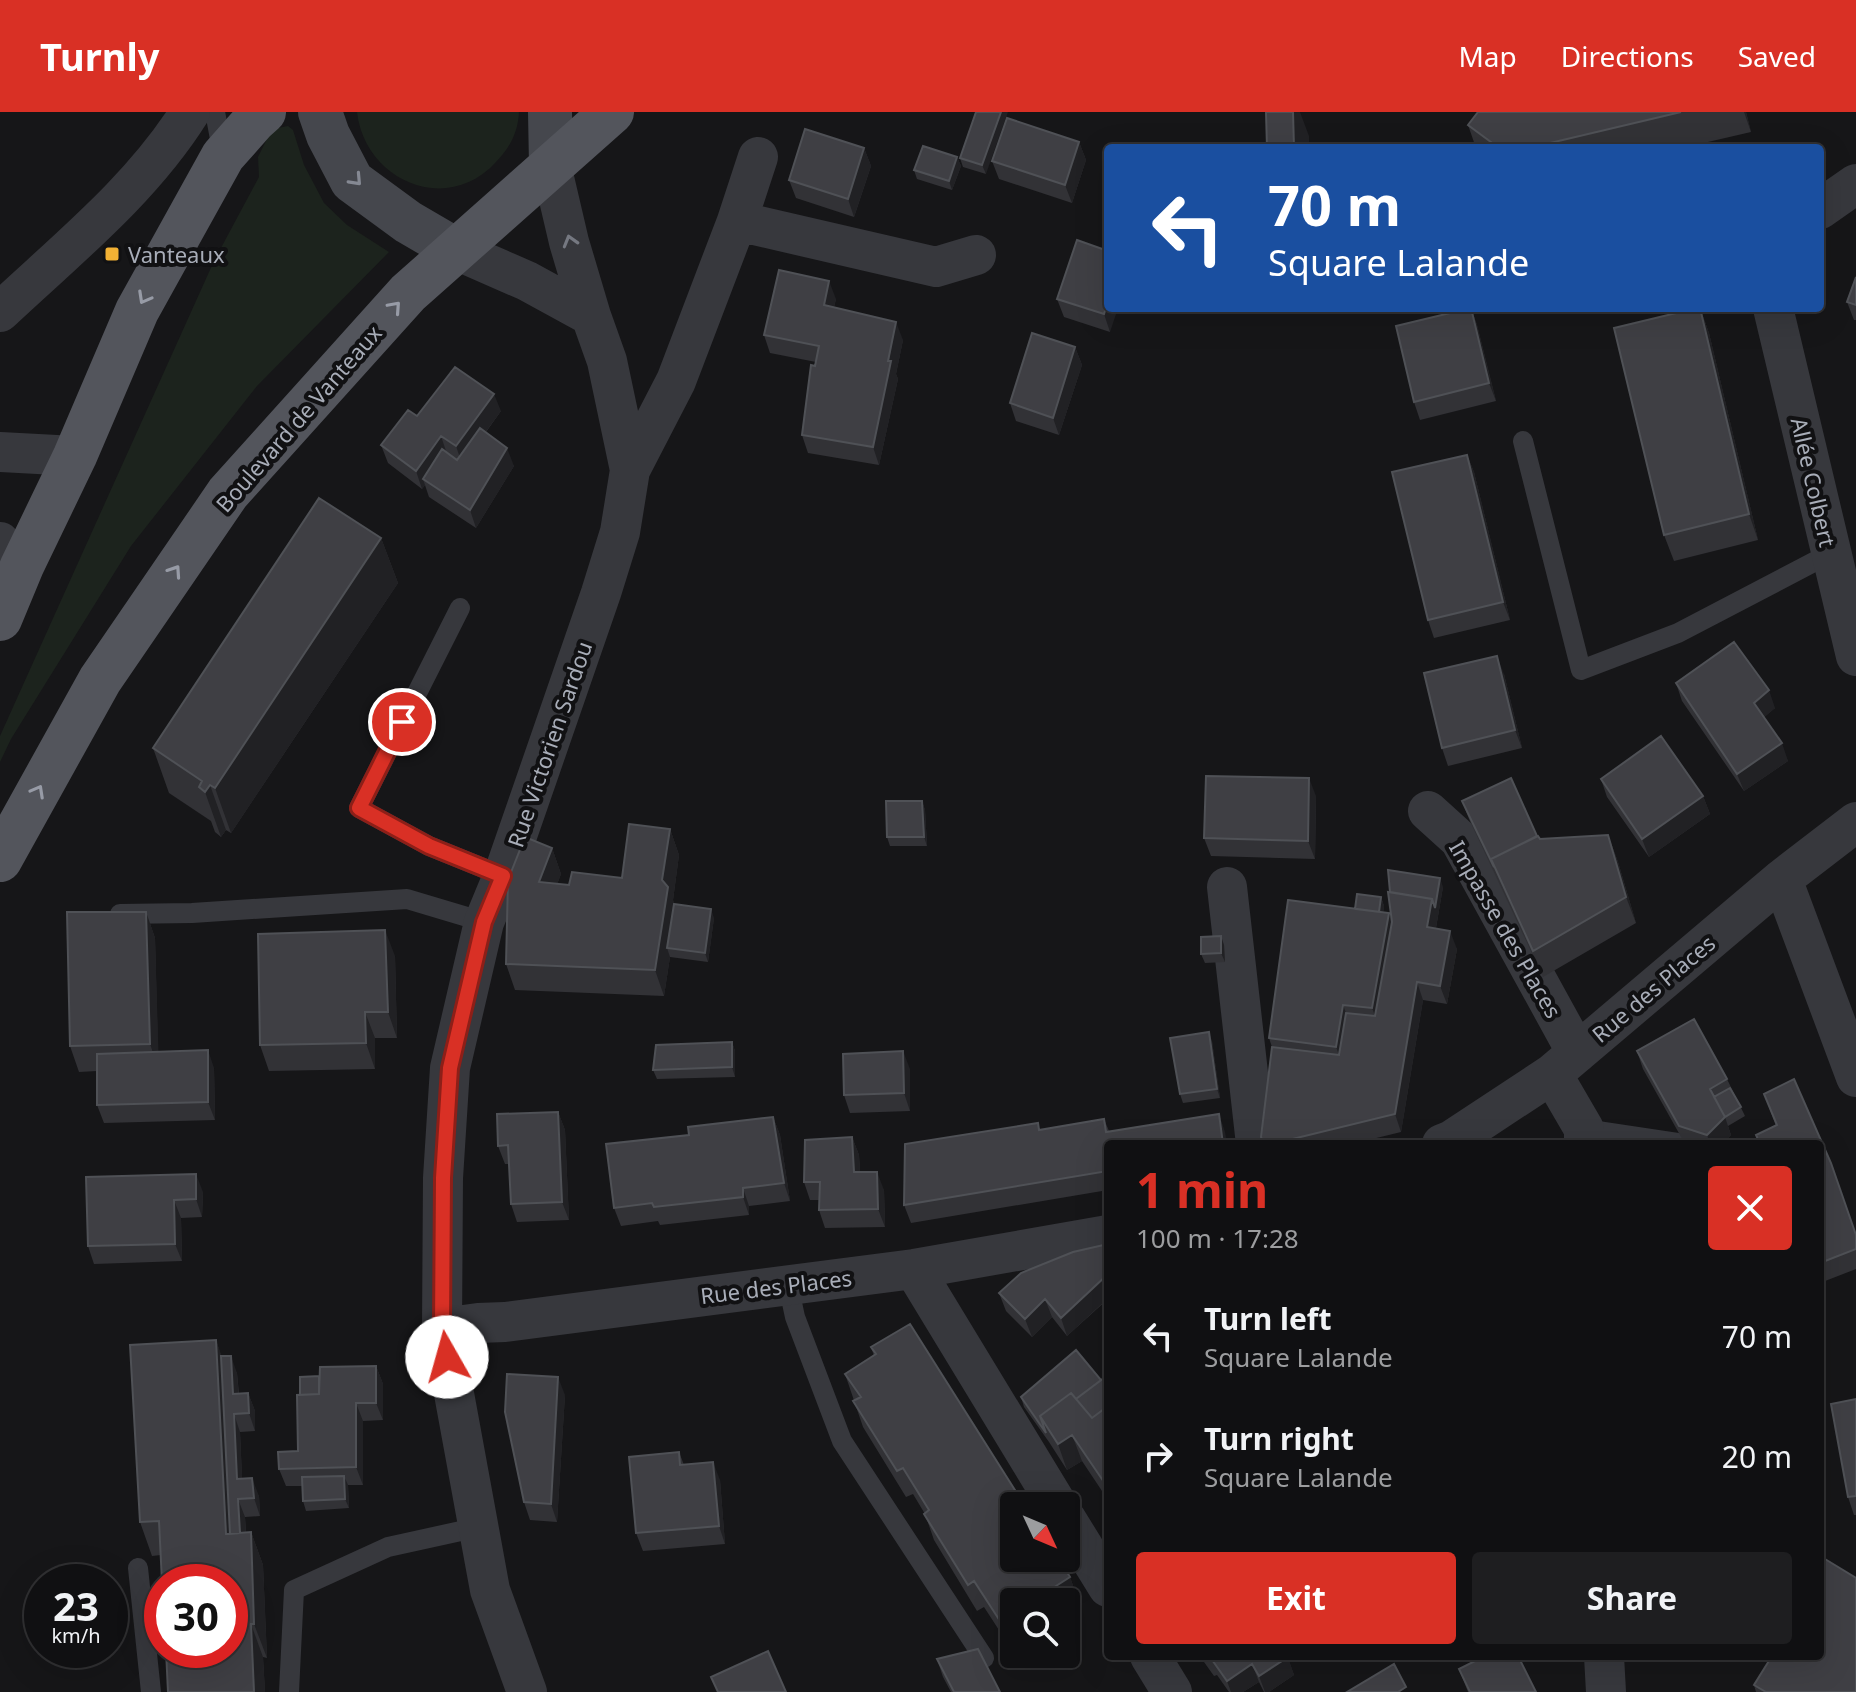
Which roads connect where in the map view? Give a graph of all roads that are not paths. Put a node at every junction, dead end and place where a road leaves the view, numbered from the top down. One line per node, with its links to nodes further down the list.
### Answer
1 (190, 112): 15 (street)
2 (215, 112): 7 (lane)
3 (264, 112): 7 (main road)
4 (320, 112): 13 (main road, one-way to 13)
5 (550, 112): 9 (main road)
6 (612, 112): 9 (main road, Boulevard de Vanteaux)
7 (223, 156): 20 (main road, one-way to 20)
8 (758, 157): 12 (street)
9 (551, 165): 13 (main road, Boulevard de Vanteaux); 17 (street, Rue Victorien Sardou, one-way to 9)
10 (1856, 184): 11 (street)
11 (1824, 206)
12 (737, 221): 14 (street); 21 (street)
13 (456, 250): 17 (street); 29 (main road, Boulevard de Vanteaux, one-way to 13)
14 (976, 255)
15 (0, 312)
16 (1774, 312): 22 (street, Allée Colbert)
17 (591, 316): 21 (street, Rue Victorien Sardou)
18 (1523, 441): 22 (lane)
19 (0, 452): 20 (street)
20 (75, 456): 23 (main road)
21 (630, 470): 30 (street, Rue Victorien Sardou)
22 (1831, 553): 26 (street, Allée Colbert)
23 (11, 554): 25 (main road)
24 (460, 608): 30 (lane)
25 (0, 619)
26 (1856, 656)
27 (1428, 811): 35 (street, Impasse des Places)
28 (1856, 822): 31 (street, Rue des Places)
29 (0, 860)
30 (503, 876): 34 (street, Rue Victorien Sardou)
31 (1782, 879): 35 (street, Rue des Places); 36 (street)
32 (1227, 887): 38 (street)
33 (103, 915): 34 (lane)
34 (484, 922): 44 (street, Rue Victorien Sardou)
35 (1564, 1063): 37 (street, Impasse des Places); 39 (street, Rue des Places)
36 (1856, 1077)
37 (1584, 1136): 40 (lane)
38 (1256, 1140)
39 (1452, 1140)
40 (1634, 1140)
41 (1104, 1236): 42 (street, Rue des Places)
42 (914, 1269): 43 (street, Rue des Places); 45 (street)
43 (788, 1284): 44 (street, Rue des Places); 50 (lane)
44 (442, 1328): 46 (street, Rue Victorien Sardou)
45 (1049, 1492)
46 (479, 1527): 54 (lane); 55 (street, Rue Victorien Sardou)
47 (1080, 1542): 49 (street)
48 (138, 1568): 53 (lane)
49 (1104, 1581)
50 (984, 1658)
51 (1152, 1660): 56 (street)
52 (1604, 1660): 57 (street)
53 (151, 1692)
54 (289, 1692)
55 (527, 1692)
56 (1172, 1692)
57 (1606, 1692)

